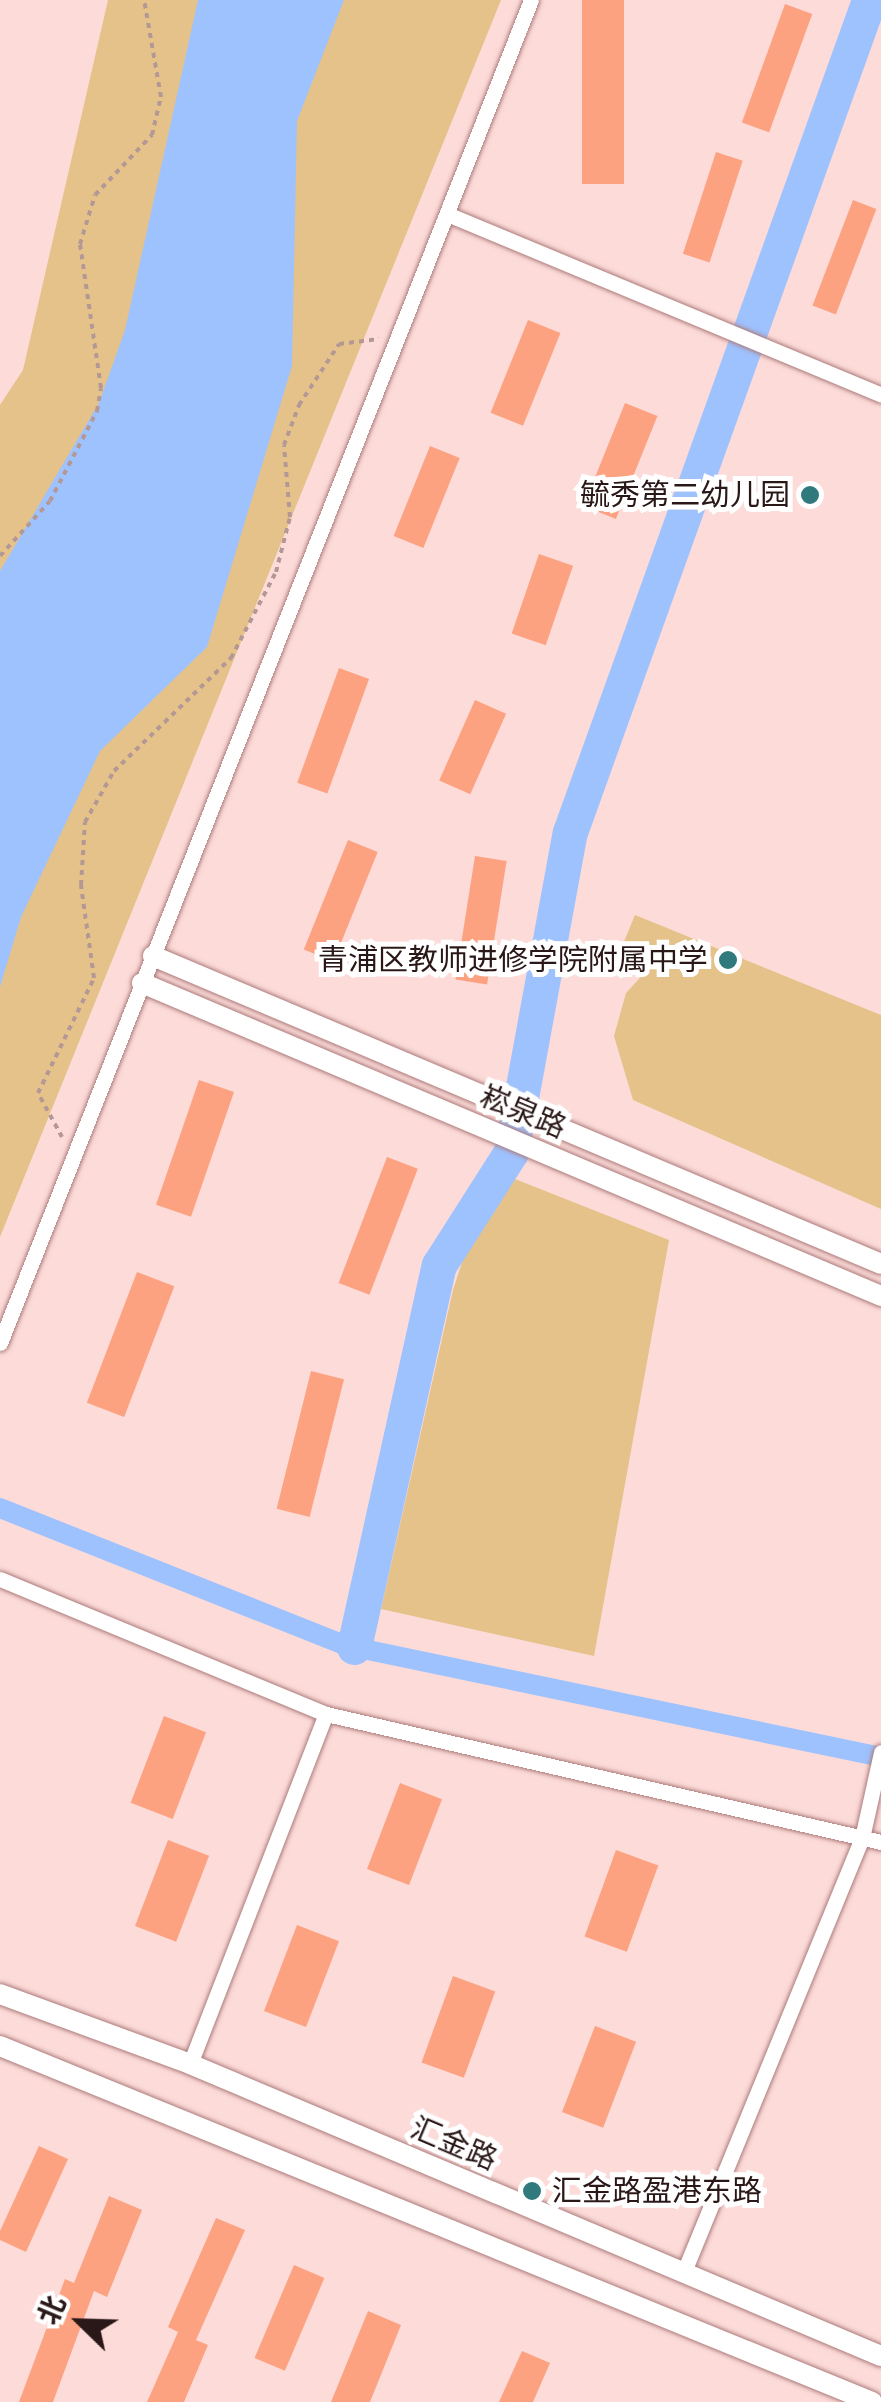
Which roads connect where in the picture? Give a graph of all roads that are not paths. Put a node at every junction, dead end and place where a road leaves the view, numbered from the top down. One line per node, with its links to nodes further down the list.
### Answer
1 (531, 0): 2 (street)
2 (452, 216): 3 (street); 4 (street)
3 (881, 395)
4 (154, 956): 5 (street); 6 (main road, 崧泉路)
5 (142, 983): 7 (main road, 崧泉路); 8 (street)
6 (881, 1264)
7 (881, 1296)
8 (0, 1342)
9 (0, 1579): 10 (street)
10 (326, 1714): 12 (street); 16 (street)
11 (881, 1752): 12 (street)
12 (862, 1838): 13 (street); 17 (street)
13 (881, 1842)
14 (0, 1994): 16 (main road, 汇金路)
15 (0, 2046): 19 (main road)
16 (190, 2064): 17 (main road, 汇金路)
17 (683, 2274): 18 (main road, 汇金路)
18 (881, 2356)
19 (872, 2402)

